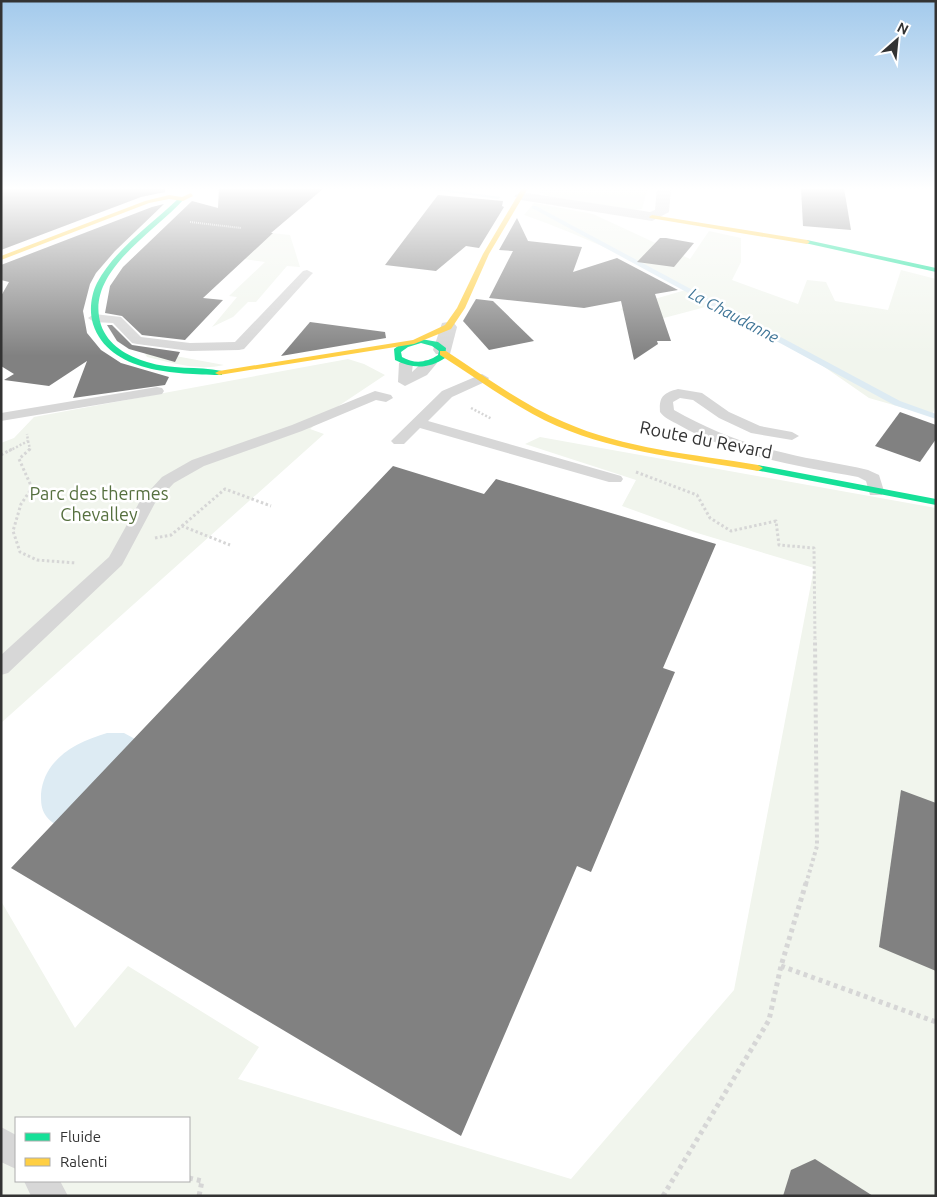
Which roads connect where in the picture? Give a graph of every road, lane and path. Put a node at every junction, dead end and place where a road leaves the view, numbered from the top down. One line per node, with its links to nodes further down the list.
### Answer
1 (38, 244): 5 (main road)
2 (136, 244): 8 (main road)
3 (492, 244): 9 (main road)
4 (815, 244): 6 (main road)
5 (1, 258)
6 (936, 270)
7 (306, 273): 8 (lane)
8 (94, 318): 11 (main road)
9 (448, 327): 10 (main road); 12 (street)
10 (413, 342): 11 (main road); 12 (main road); 13 (main road)
11 (362, 351): 13 (main road)
12 (438, 355): 13 (lane); 14 (main road, Route du Revard); 14 (main road, Route du Revard)
13 (402, 359)
14 (482, 378): 18 (lane); 25 (main road, Route du Revard)
15 (157, 391): 17 (lane)
16 (386, 398): 29 (lane)
17 (10, 420): 20 (path)
18 (418, 423): 21 (lane); 24 (lane)
19 (792, 436): 25 (lane)
20 (28, 441): 22 (path); 31 (path)
21 (400, 441)
22 (1, 455)
23 (635, 472): 33 (path)
24 (615, 479)
25 (876, 491): 26 (main road, Route du Revard)
26 (936, 502)
27 (271, 506): 28 (path)
28 (182, 526): 29 (path); 30 (path)
29 (126, 542): 32 (lane)
30 (230, 545)
31 (37, 560)
32 (1, 667)
33 (781, 966): 34 (path); 41 (path)
34 (936, 1022)
35 (1, 1143): 36 (lane)
36 (15, 1152)
37 (190, 1178): 40 (path)
38 (41, 1182): 39 (lane)
39 (52, 1196)
40 (199, 1196)
41 (663, 1196)

